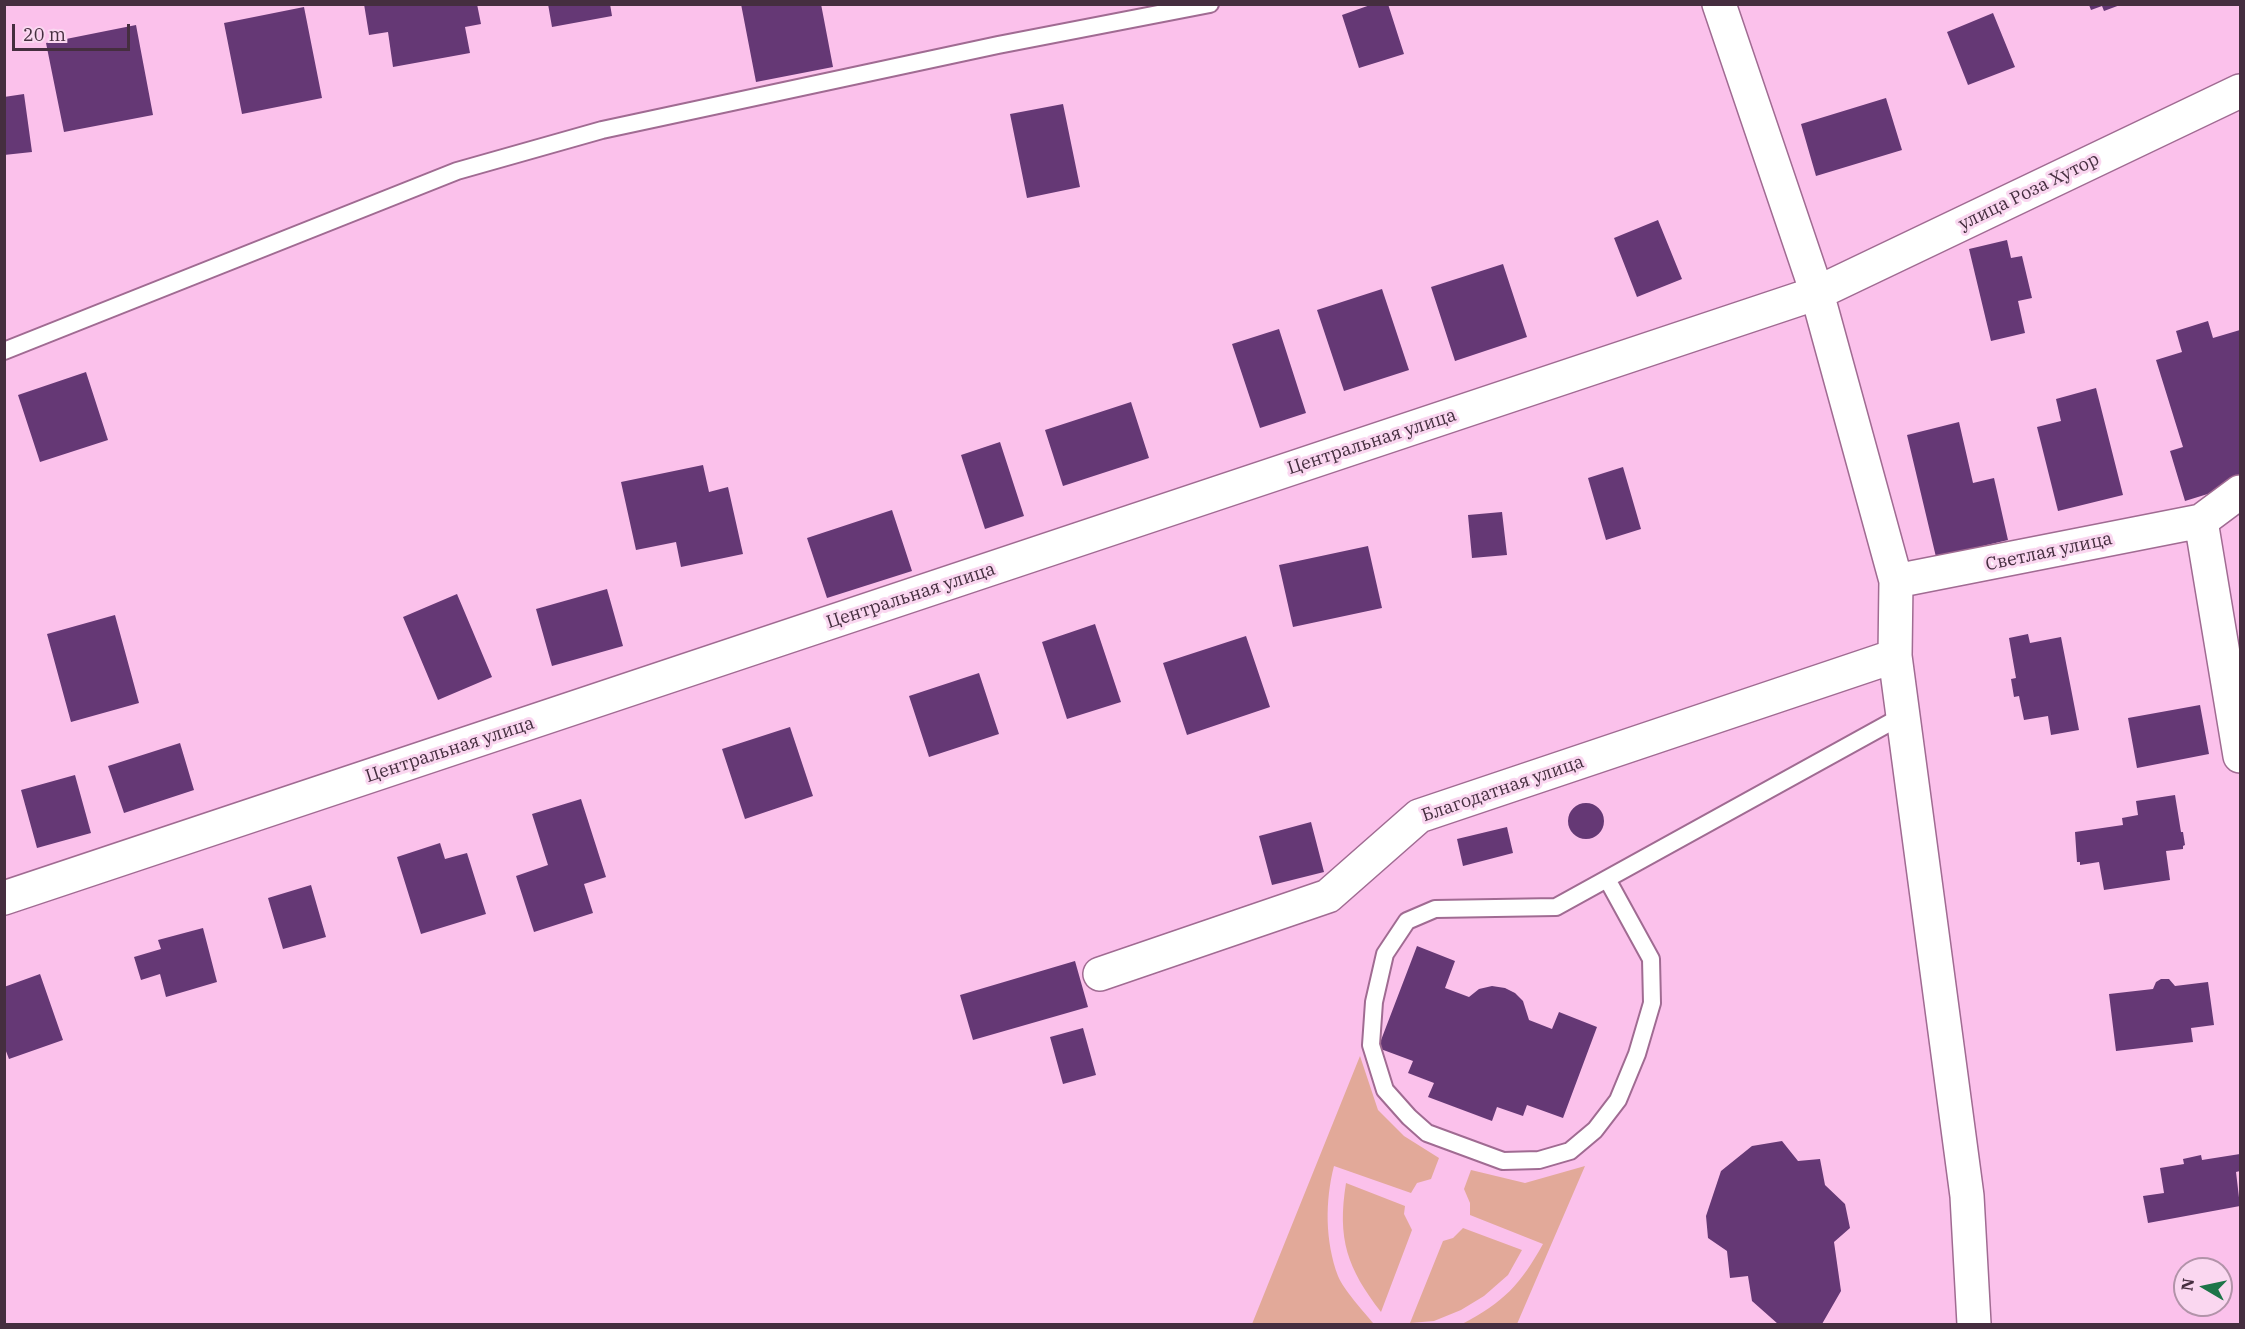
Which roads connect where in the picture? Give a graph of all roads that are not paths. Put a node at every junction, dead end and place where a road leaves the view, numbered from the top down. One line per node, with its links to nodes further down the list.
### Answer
1 (1210, 4): 5 (lane)
2 (1719, 4): 4 (street)
3 (2241, 91): 4 (street, улица Роза Хутор)
4 (1817, 293): 8 (street); 14 (street, Центральная улица)
5 (4, 351)
6 (2241, 492): 7 (street, Светлая улица)
7 (2201, 521): 8 (street, Светлая улица); 10 (street)
8 (1896, 581): 9 (street)
9 (1895, 656): 11 (street); 15 (street, Благодатная улица)
10 (2236, 698): 12 (street)
11 (1902, 716): 13 (lane); 16 (street)
12 (2241, 756)
13 (1607, 879): 13 (lane)
14 (4, 898)
15 (1100, 974)
16 (1974, 1324)

